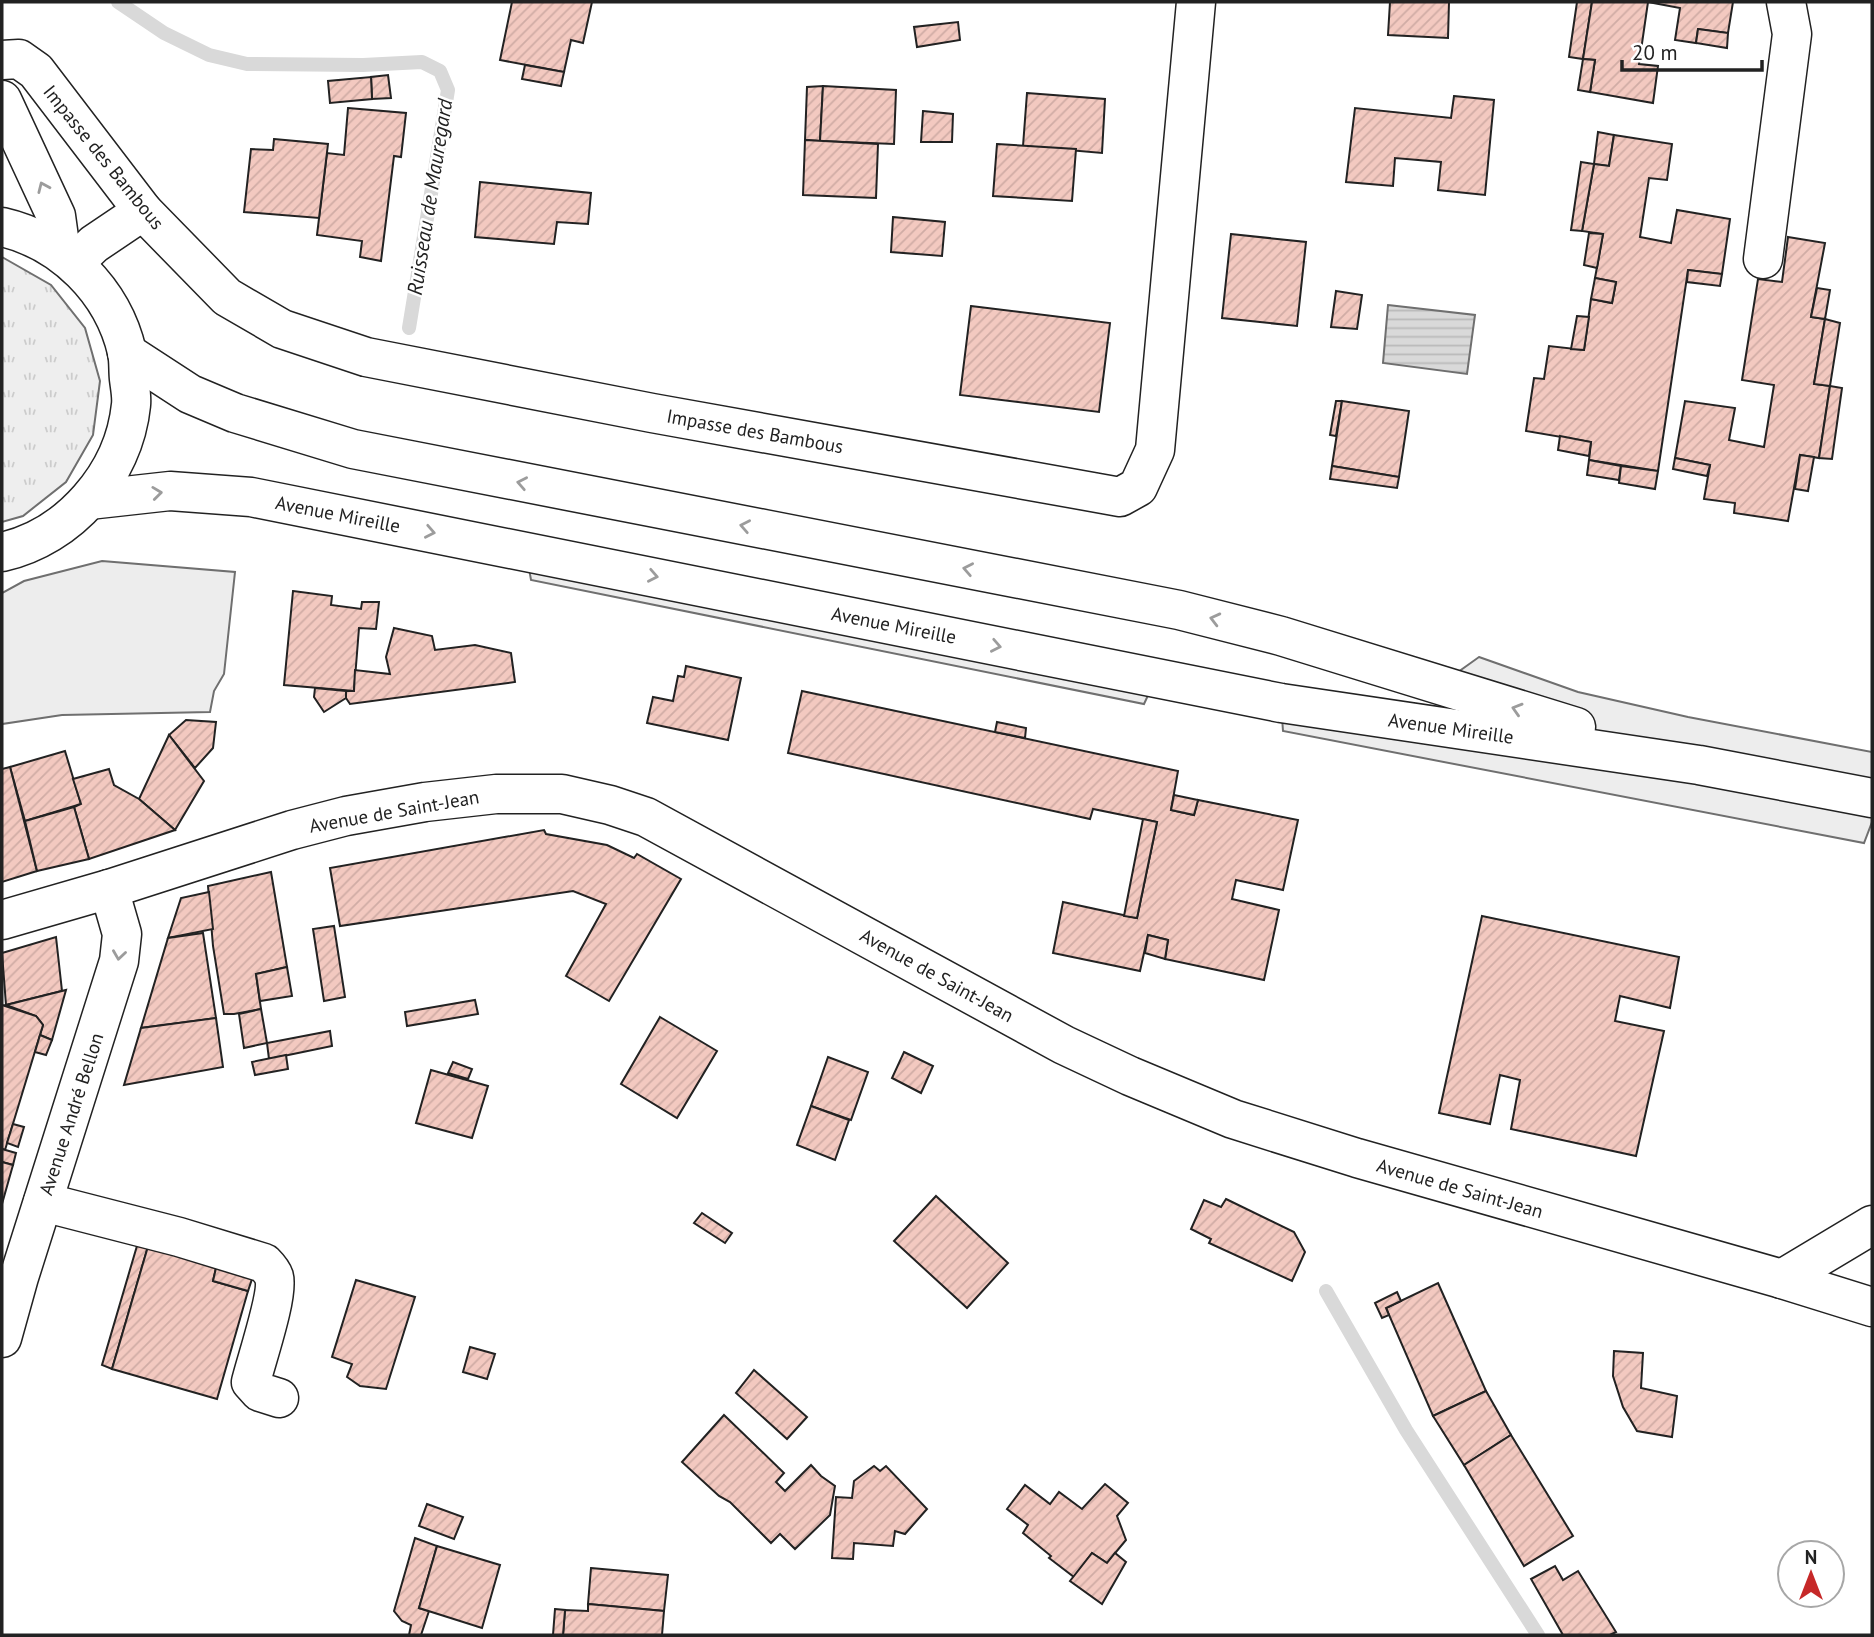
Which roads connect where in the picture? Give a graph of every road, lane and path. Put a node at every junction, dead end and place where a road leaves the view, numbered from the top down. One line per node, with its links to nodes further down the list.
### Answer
1 (1196, 2): 5 (street, Impasse des Bambous)
2 (1786, 2): 8 (street)
3 (2, 60): 5 (street, Impasse des Bambous)
4 (2, 100): 7 (street, one-way to 4)
5 (143, 211): 7 (street)
6 (2, 227): 7 (street)
7 (67, 258): 9 (street)
8 (1763, 259)
9 (127, 353): 10 (street); 12 (street, Avenue Mireille, one-way to 9)
10 (89, 500): 11 (street); 12 (street, Avenue Mireille, one-way to 12)
11 (2, 552)
12 (1699, 765): 13 (street, Avenue Mireille)
13 (1872, 798)
14 (109, 889): 15 (street, Avenue de Saint-Jean); 16 (street, Avenue André Bellon, one-way to 16); 19 (street, Avenue de Saint-Jean)
15 (2, 920)
16 (43, 1202): 18 (street, Avenue André Bellon); 22 (street)
17 (1872, 1225): 19 (street)
18 (10, 1275): 21 (street, Avenue André Bellon)
19 (1782, 1279): 20 (street, Avenue de Saint-Jean)
20 (1872, 1307)
21 (2, 1338)
22 (279, 1398)

